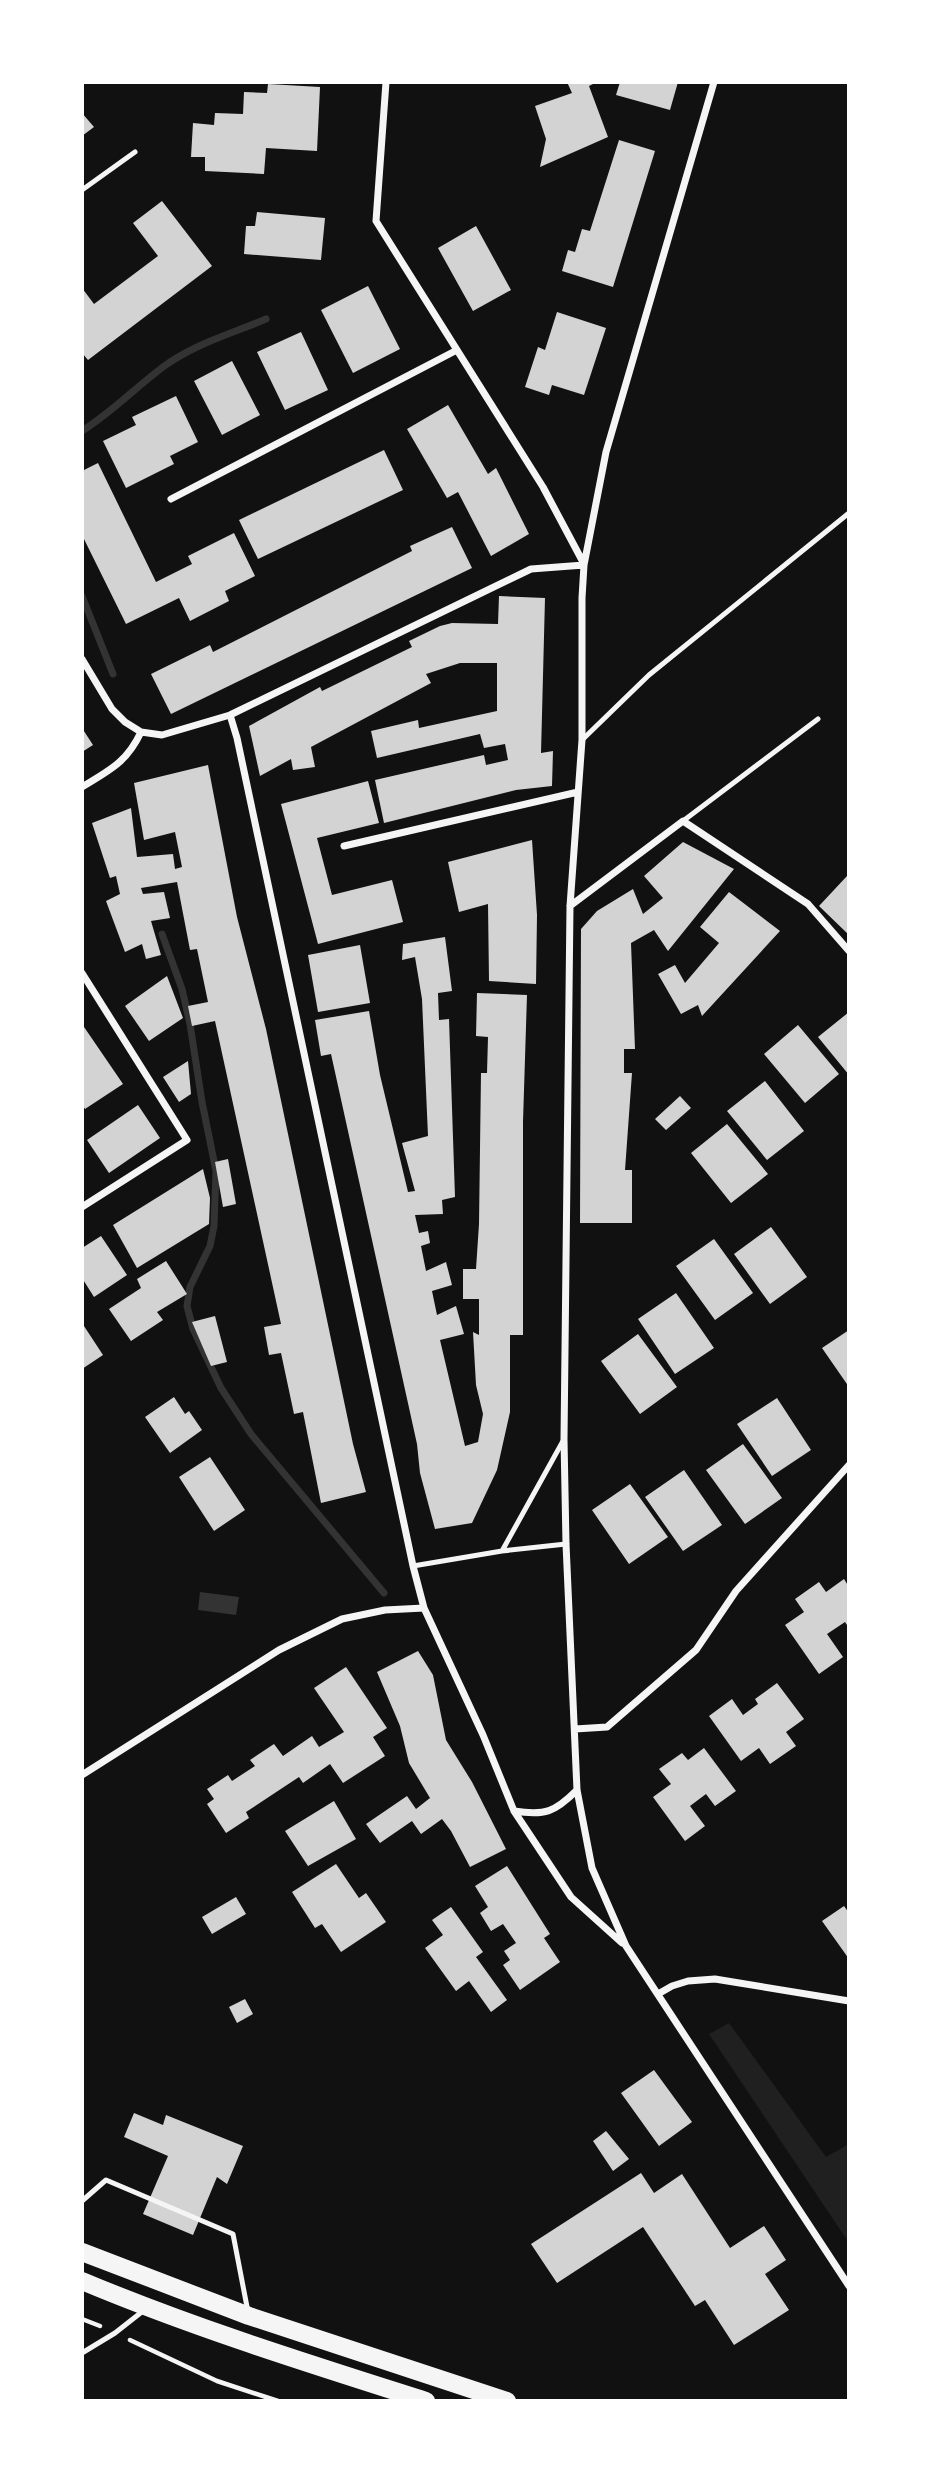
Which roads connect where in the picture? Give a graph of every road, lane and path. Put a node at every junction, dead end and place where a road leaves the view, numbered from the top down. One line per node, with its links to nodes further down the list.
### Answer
1 (386, 82): 5 (street)
2 (714, 82): 8 (street)
3 (135, 152): 4 (lane)
4 (82, 190)
5 (457, 350): 6 (street); 8 (street)
6 (171, 499)
7 (849, 513): 13 (lane)
8 (584, 565): 10 (street); 13 (street)
9 (82, 659): 12 (street)
10 (230, 715): 12 (street); 26 (street)
11 (818, 719): 16 (lane)
12 (141, 732): 14 (street)
13 (582, 740): 15 (street)
14 (82, 787)
15 (578, 792): 17 (street); 18 (street)
16 (683, 821): 18 (street); 19 (street)
17 (344, 846)
18 (570, 906): 22 (street)
19 (849, 951)
20 (82, 973): 21 (street)
21 (82, 1207)
22 (564, 1439): 24 (street); 25 (lane)
23 (849, 1465): 28 (street)
24 (566, 1544): 25 (lane); 28 (street)
25 (502, 1552): 26 (lane)
26 (412, 1566): 27 (street)
27 (424, 1608): 29 (street); 31 (street)
28 (575, 1729): 30 (street)
29 (82, 1775)
30 (577, 1790): 31 (street); 32 (street)
31 (514, 1811): 32 (street)
32 (626, 1946): 33 (street)
33 (658, 1994): 34 (street); 38 (street)
34 (849, 2001)
35 (82, 2201): 40 (lane)
36 (82, 2252): 40 (main road)
37 (82, 2281): 39 (main road)
38 (849, 2286)
39 (147, 2308): 42 (lane); 45 (main road)
40 (249, 2315): 46 (main road)
41 (82, 2319): 42 (path)
42 (116, 2333): 43 (lane); 44 (path)
43 (82, 2353)
44 (278, 2401)
45 (426, 2401)
46 (507, 2401)

